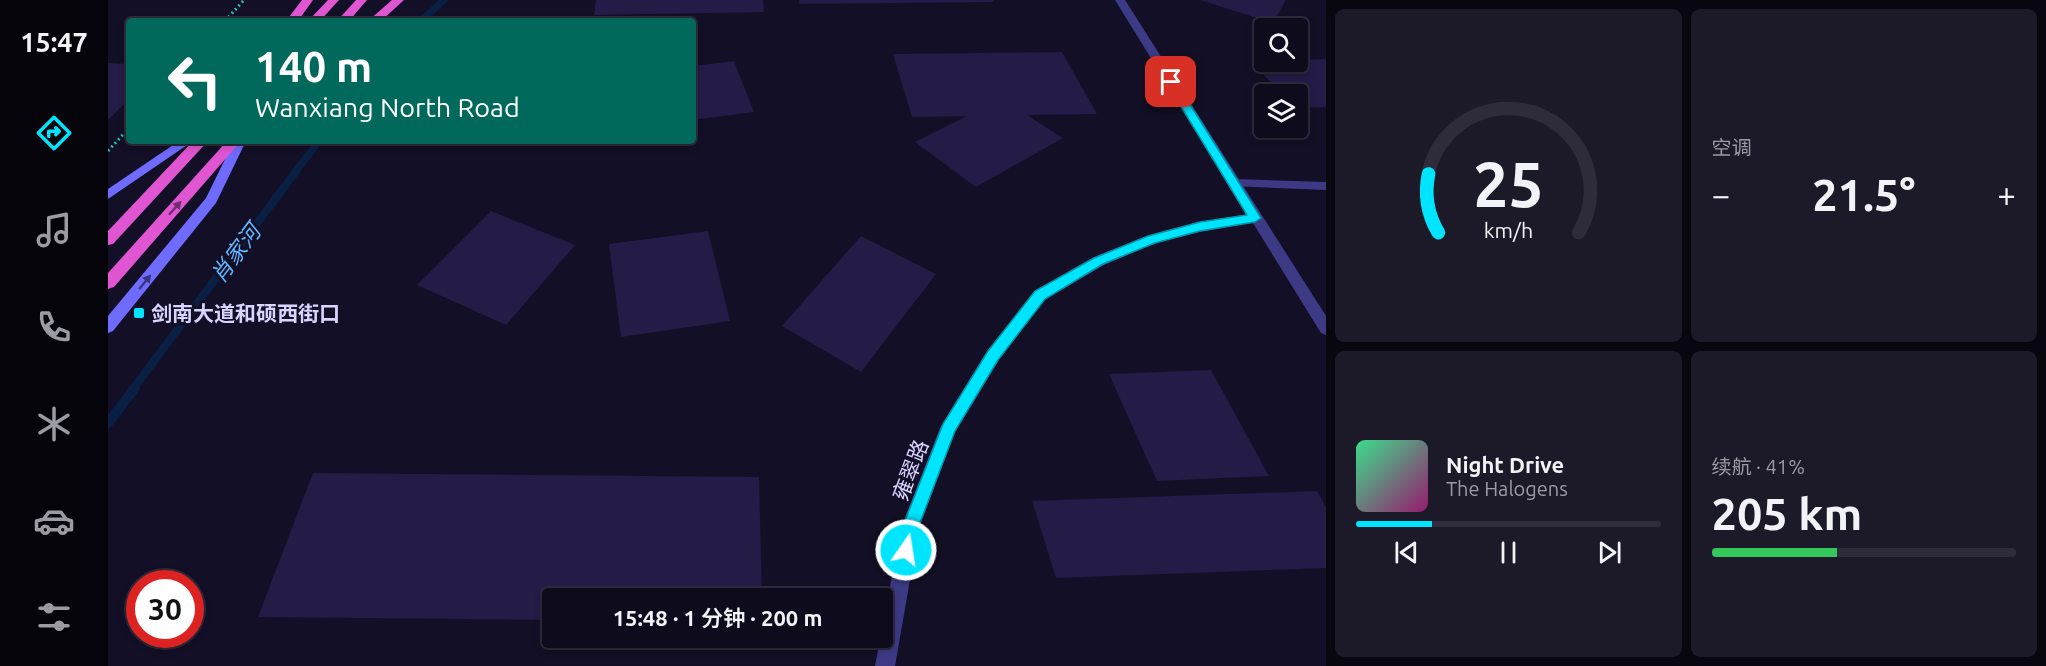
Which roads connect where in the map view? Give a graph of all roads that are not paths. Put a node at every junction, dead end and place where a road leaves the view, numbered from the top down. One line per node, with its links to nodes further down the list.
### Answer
1 (308, 0): 7 (highway)
2 (334, 0): 8 (highway)
3 (362, 0): 9 (highway)
4 (392, 0): 10 (highway)
5 (399, 0): 11 (highway)
6 (1120, 0): 16 (street)
7 (291, 18)
8 (317, 18)
9 (346, 18)
10 (377, 18)
11 (378, 18)
12 (183, 144): 18 (main road)
13 (198, 144): 20 (highway)
14 (231, 144): 21 (highway, one-way to 14)
15 (239, 144): 22 (main road, one-way to 15)
16 (1234, 183): 17 (street); 19 (street)
17 (1326, 186)
18 (108, 195)
19 (1255, 218): 23 (street); 24 (street, 雍翠路)
20 (108, 240)
21 (108, 283)
22 (108, 327)
23 (1326, 329)
24 (885, 666)

